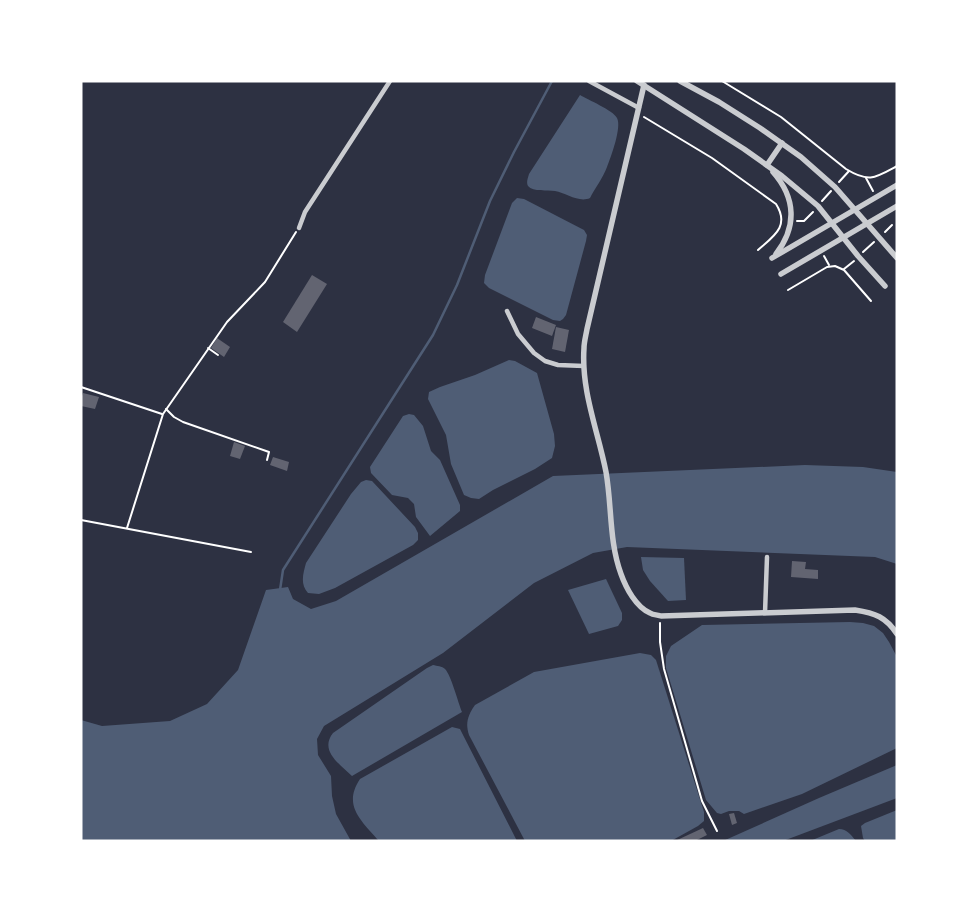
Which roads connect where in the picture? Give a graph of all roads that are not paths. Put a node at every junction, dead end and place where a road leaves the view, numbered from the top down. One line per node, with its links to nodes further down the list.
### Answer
1 (390, 81): 14 (street)
2 (589, 81): 6 (street)
3 (637, 81): 5 (street)
4 (680, 81): 7 (street)
5 (644, 86): 6 (street); 8 (street)
6 (638, 111): 20 (street)
7 (782, 143): 8 (street); 11 (street)
8 (767, 165): 12 (street); 12 (street)
9 (897, 185): 11 (street)
10 (897, 206): 13 (street)
11 (855, 210): 12 (street); 13 (street)
12 (832, 223): 15 (street)
13 (867, 224): 15 (street); 16 (street)
14 (299, 228)
15 (843, 237): 17 (street); 18 (street)
16 (897, 258)
17 (781, 274)
18 (885, 286)
19 (506, 312): 20 (street)
20 (584, 366): 22 (street)
21 (767, 557): 22 (street)
22 (765, 613): 23 (street)
23 (897, 634)

